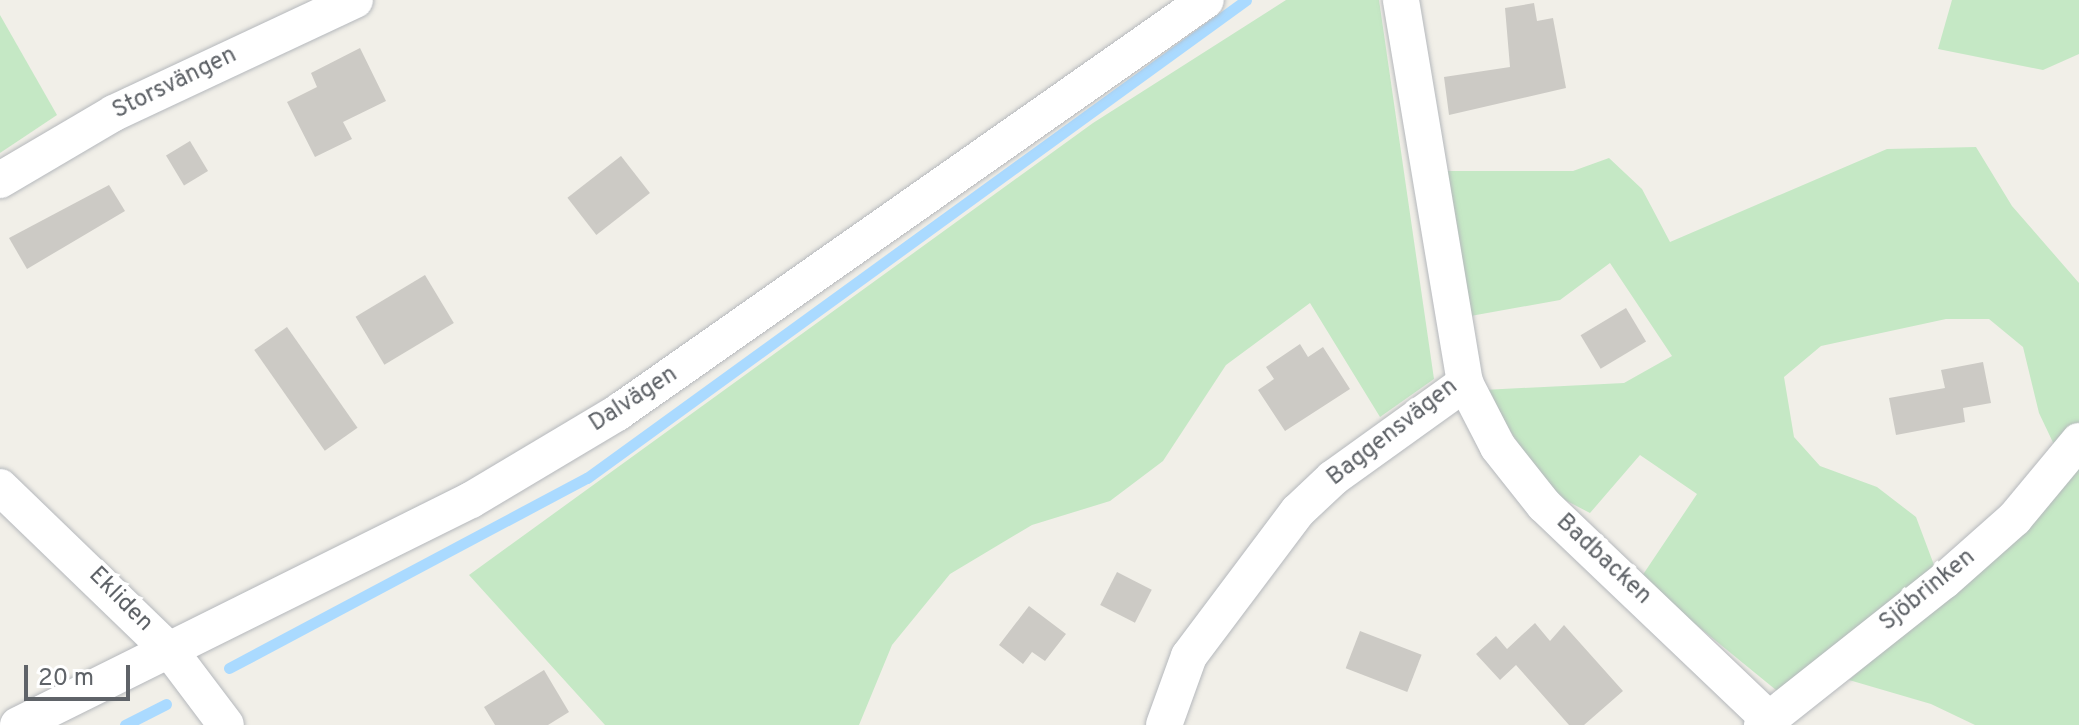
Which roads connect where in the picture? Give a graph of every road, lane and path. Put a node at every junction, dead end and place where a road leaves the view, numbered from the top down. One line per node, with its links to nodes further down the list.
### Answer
1 (355, 0): 4 (street, Storsvängen)
2 (1206, 0): 8 (street, Dalvägen)
3 (1401, 0): 5 (street, Baggensvägen)
4 (0, 180)
5 (1465, 383): 9 (street, Badbacken); 12 (street, Baggensvägen)
6 (2079, 441): 9 (street, Sjöbrinken)
7 (0, 487): 8 (street, Ekliden)
8 (171, 652): 10 (street, Dalvägen); 11 (street, Ekliden)
9 (1765, 721)
10 (18, 725)
11 (226, 725)
12 (1164, 725)

